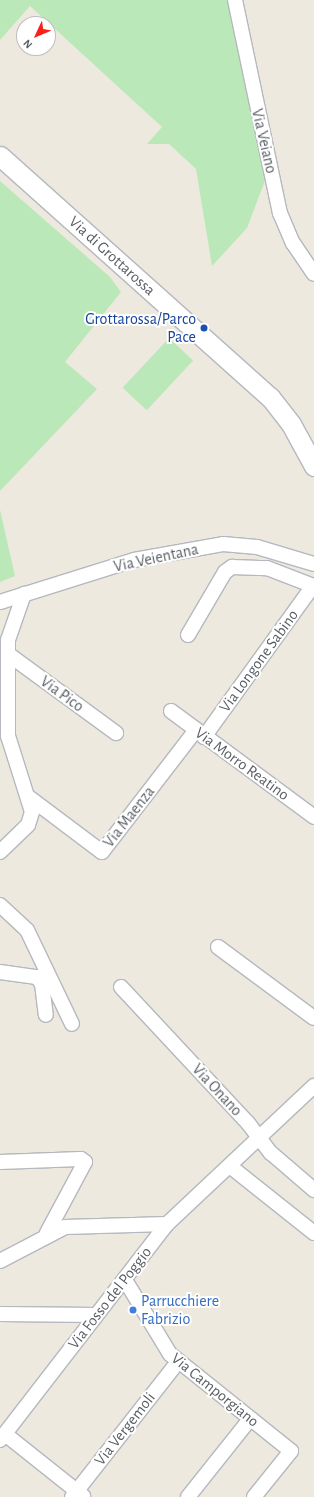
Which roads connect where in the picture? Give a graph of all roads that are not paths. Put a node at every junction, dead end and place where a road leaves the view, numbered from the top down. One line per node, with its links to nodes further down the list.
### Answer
1 (235, 0): 3 (street, Via Veiano)
2 (0, 156): 4 (street, Via di Grottarossa)
3 (314, 274)
4 (314, 466)
5 (314, 564): 7 (street, Via Veientana)
6 (314, 586): 9 (street, Via Longone Sabino); 13 (street, Via Longone Sabino)
7 (24, 594): 8 (street, Via Veientana); 10 (street)
8 (0, 602)
9 (188, 635)
10 (8, 654): 12 (street, Via Pico); 14 (street)
11 (171, 711): 13 (street, Via Morro Reatino)
12 (116, 733)
13 (200, 733): 15 (street, Via Maenza); 16 (street, Via Morro Reatino)
14 (4, 737): 15 (street)
15 (30, 798): 17 (street)
16 (314, 817)
17 (0, 852)
18 (0, 905): 24 (street)
19 (218, 947): 23 (street)
20 (0, 972): 22 (street)
21 (121, 987): 26 (street, Via Onano)
22 (46, 1015)
23 (314, 1018)
24 (72, 1024)
25 (314, 1086): 26 (street, Via Fosso del Poggio)
26 (259, 1139): 28 (street, Via Fosso del Poggio); 29 (street, Via Onano)
27 (0, 1162): 31 (street)
28 (231, 1167): 30 (street, Via Fosso del Poggio); 32 (street)
29 (314, 1190)
30 (167, 1224): 31 (street); 34 (street, Via Fosso del Poggio)
31 (47, 1233): 33 (street)
32 (314, 1233)
33 (0, 1261)
34 (125, 1280): 36 (street, Via Fosso del Poggio); 37 (street, Via Camporgiano)
35 (0, 1314): 36 (street)
36 (96, 1315): 39 (street, Via Fosso del Poggio)
37 (178, 1362): 38 (street, Via Camporgiano); 40 (street, Via Vergemoli)
38 (250, 1419): 41 (street); 42 (street, Via Camporgiano)
39 (3, 1437): 40 (street)
40 (77, 1495)
41 (188, 1497)
42 (254, 1497)

